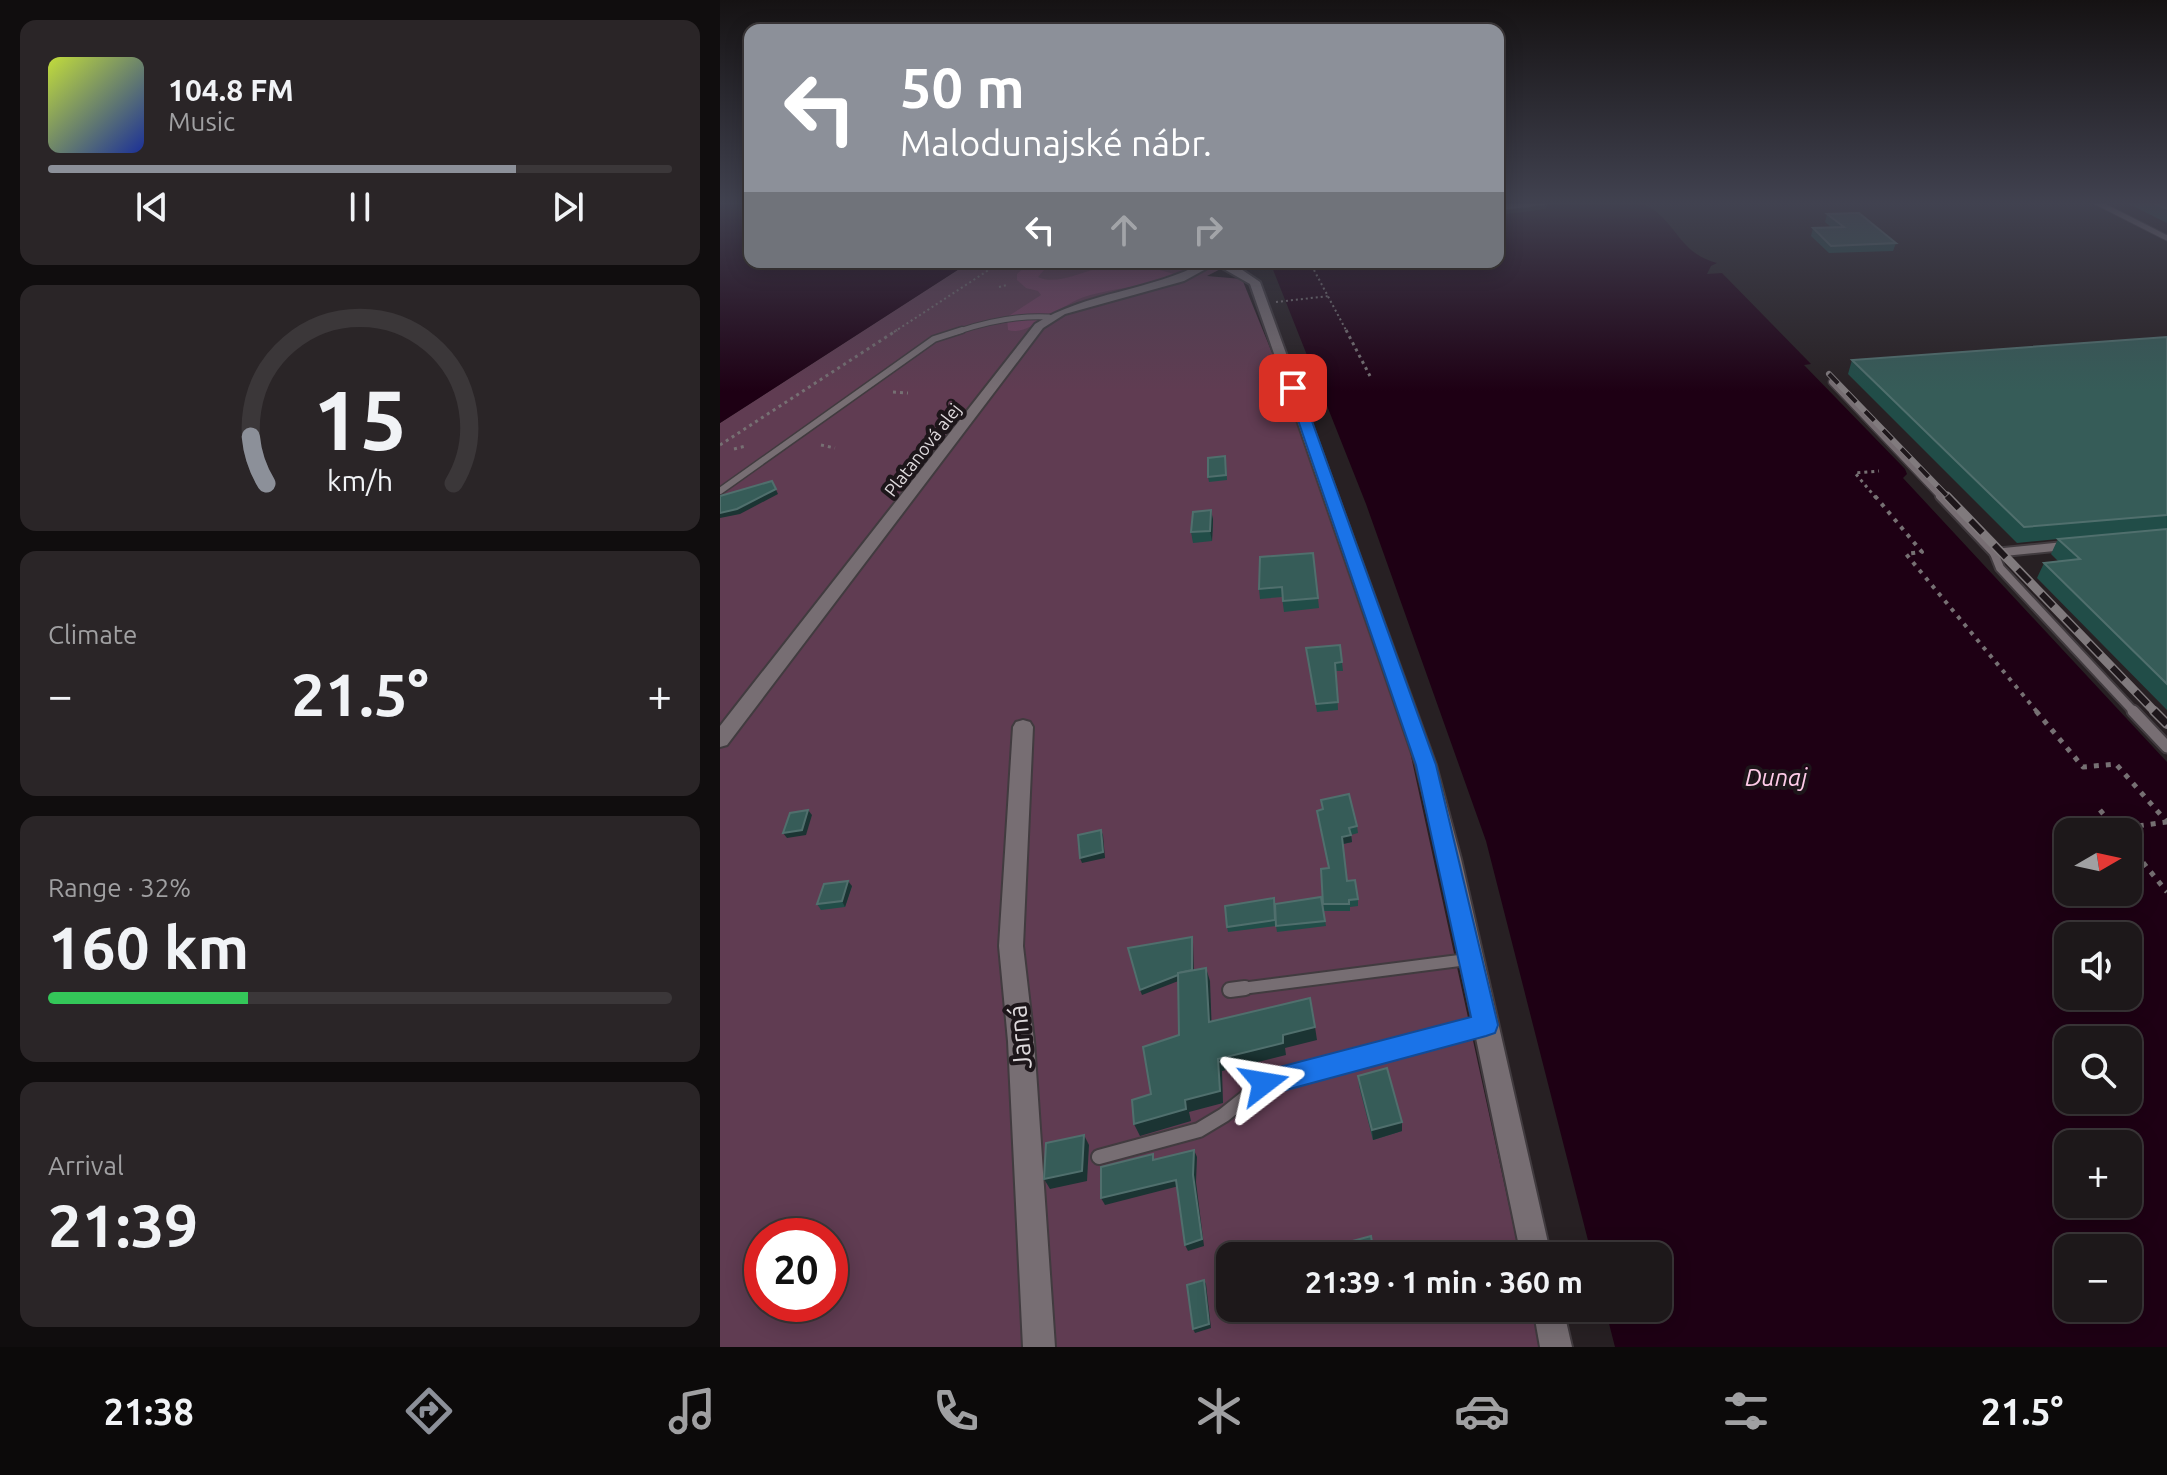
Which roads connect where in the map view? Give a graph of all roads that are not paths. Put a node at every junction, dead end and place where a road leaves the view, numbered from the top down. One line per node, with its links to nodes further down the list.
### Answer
1 (1203, 268): 3 (street)
2 (1233, 268): 11 (street)
3 (1049, 317): 5 (lane); 9 (street, Platanová alej)
4 (1832, 382): 7 (lane)
5 (720, 491)
6 (2076, 545): 7 (lane)
7 (1994, 553): 10 (lane)
8 (1023, 727): 17 (street, Jarná)
9 (720, 740)
10 (2167, 747)
11 (1471, 959): 12 (lane); 13 (street)
12 (1230, 990)
13 (1486, 1025): 14 (lane); 15 (street)
14 (1099, 1157)
15 (1533, 1242)
16 (1551, 1322): 18 (street)
17 (1039, 1347)
18 (1556, 1347)

